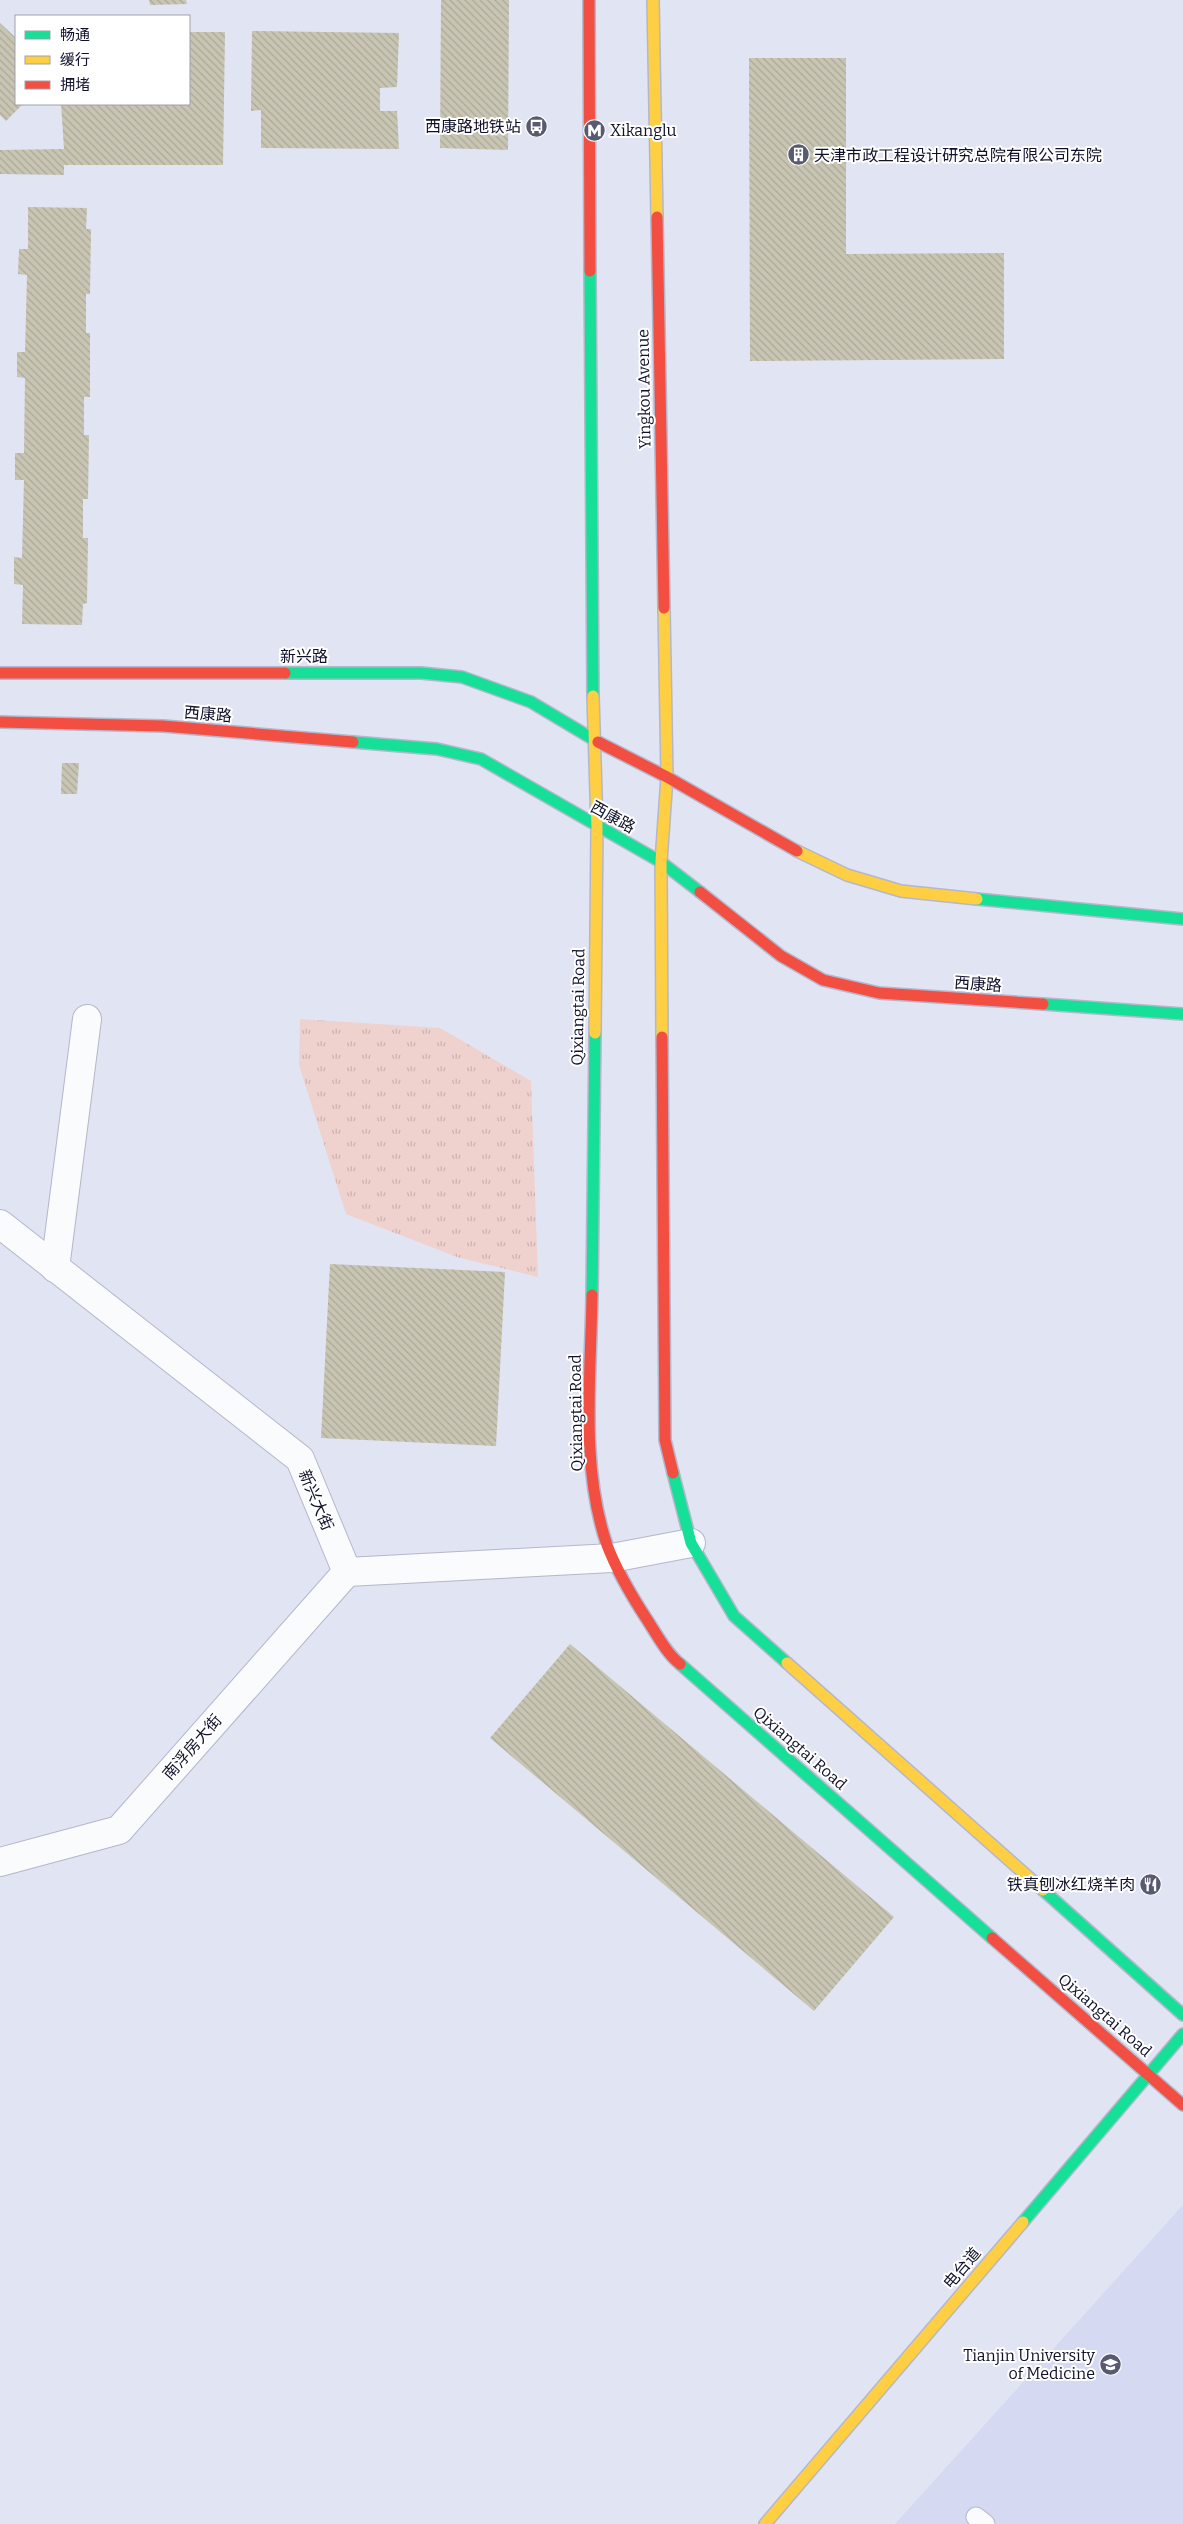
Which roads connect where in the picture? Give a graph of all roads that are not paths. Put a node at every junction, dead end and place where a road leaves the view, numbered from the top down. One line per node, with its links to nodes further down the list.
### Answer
1 (589, 0): 5 (main road)
2 (653, 0): 6 (main road, Yingkou Avenue)
3 (0, 672): 5 (main road, 新兴路)
4 (0, 722): 7 (main road, 西康路)
5 (593, 740): 6 (main road); 7 (main road, Qixiangtai Road)
6 (667, 777): 8 (main road); 9 (main road)
7 (596, 827): 8 (main road, 西康路); 15 (main road, Qixiangtai Road)
8 (661, 862): 10 (main road, 西康路); 14 (main road)
9 (1183, 919)
10 (1183, 1014)
11 (87, 1019): 13 (street)
12 (0, 1224): 13 (street, 新兴大街)
13 (55, 1268): 16 (street, 新兴大街)
14 (691, 1543): 15 (street); 18 (main road)
15 (612, 1558): 16 (street); 20 (main road, Qixiangtai Road)
16 (347, 1572): 17 (street, 南浮房大街)
17 (0, 1862)
18 (1183, 2015)
19 (1183, 2034): 20 (main road, 电台道)
20 (1149, 2074): 21 (main road, Qixiangtai Road); 22 (main road, 电台道)
21 (1183, 2105)
22 (765, 2524)

